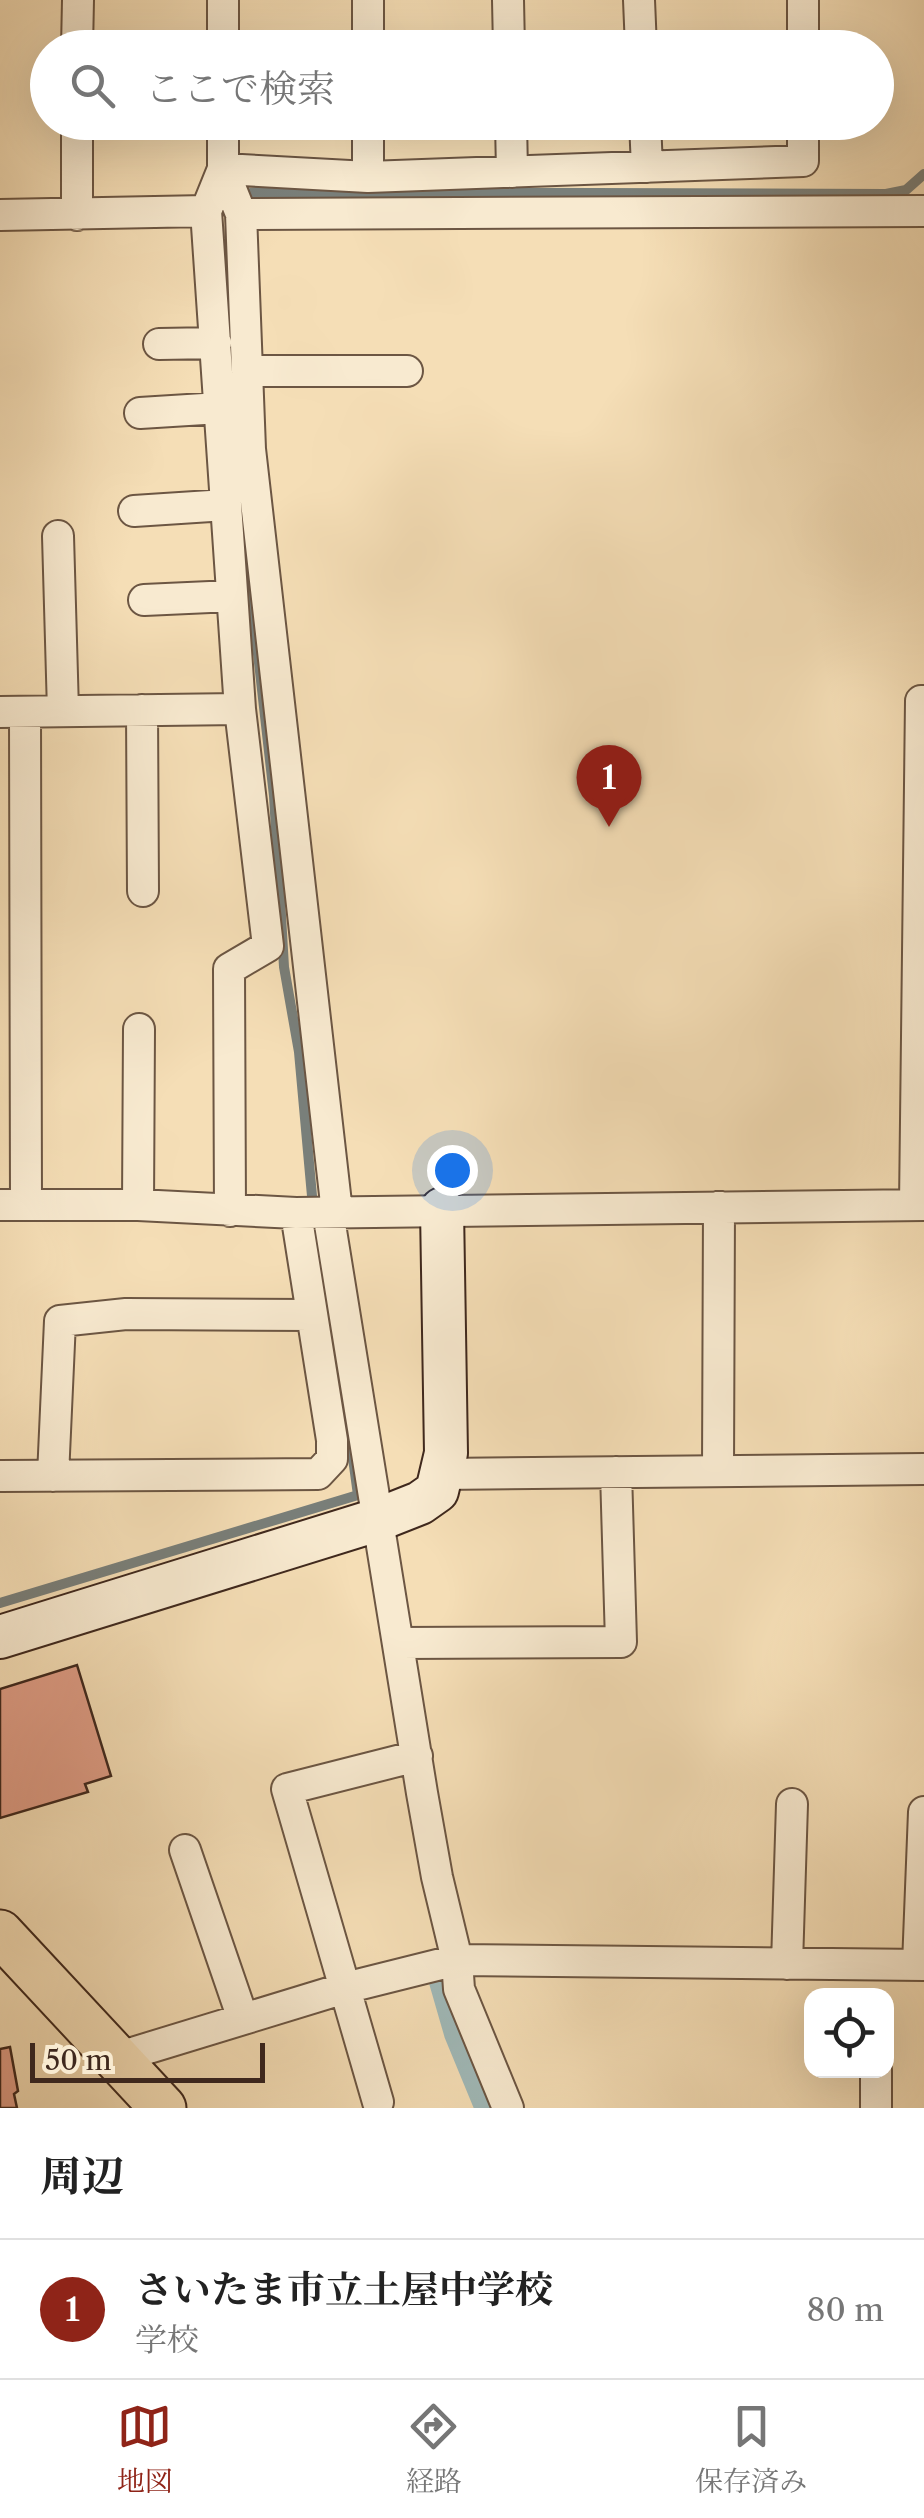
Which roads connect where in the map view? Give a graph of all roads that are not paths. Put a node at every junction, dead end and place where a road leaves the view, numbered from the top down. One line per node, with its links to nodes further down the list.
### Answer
1 (78, 0): 7 (street)
2 (223, 0): 8 (street)
3 (368, 0): 9 (street)
4 (508, 0): 10 (street)
5 (639, 0): 11 (street)
6 (804, 0): 12 (street)
7 (78, 30)
8 (223, 30)
9 (368, 30)
10 (509, 30)
11 (640, 30)
12 (803, 30)
13 (77, 140): 27 (street)
14 (223, 140): 20 (street)
15 (368, 140): 22 (street)
16 (511, 140): 21 (street)
17 (646, 140): 19 (street)
18 (803, 140): 19 (street)
19 (647, 167): 21 (street)
20 (224, 170): 22 (street); 23 (street); 25 (street)
21 (512, 172): 22 (street)
22 (368, 177)
23 (206, 211): 27 (street); 28 (street)
24 (918, 211): 25 (street)
25 (241, 214): 31 (street)
26 (0, 215): 27 (street)
27 (77, 215)
28 (216, 343): 29 (street); 32 (street)
29 (159, 344)
30 (407, 370): 31 (street)
31 (247, 371): 52 (street)
32 (220, 408): 33 (street); 34 (street)
33 (140, 413)
34 (226, 505): 35 (street); 37 (street)
35 (134, 511)
36 (58, 536): 42 (street)
37 (232, 596): 38 (street); 40 (street)
38 (144, 600)
39 (923, 701): 48 (street)
40 (240, 709): 41 (street); 51 (street)
41 (142, 710): 42 (street); 44 (street)
42 (63, 711): 43 (street)
43 (12, 712): 46 (street)
44 (143, 891)
45 (139, 1030): 47 (street)
46 (13, 1205): 47 (street)
47 (138, 1205): 51 (street)
48 (919, 1205): 49 (street)
49 (719, 1207): 50 (street); 56 (street)
50 (442, 1209): 52 (street); 57 (street)
51 (230, 1212): 52 (street)
52 (317, 1212): 53 (street); 60 (street)
53 (312, 1315): 59 (street); 59 (street)
54 (924, 1469): 56 (street)
55 (616, 1472): 56 (street); 57 (street); 62 (street)
56 (718, 1472)
57 (441, 1474): 60 (street)
58 (0, 1476): 59 (street)
59 (53, 1476)
60 (377, 1520): 61 (street); 62 (street)
61 (0, 1638)
62 (398, 1643): 63 (street)
63 (417, 1756): 68 (street); 72 (street)
64 (792, 1804): 69 (street)
65 (924, 1812): 71 (street)
66 (185, 1850): 74 (street)
67 (7, 1953): 75 (main road)
68 (456, 1960): 69 (street); 72 (street); 79 (street)
69 (787, 1964): 70 (street)
70 (876, 1965): 71 (street); 73 (street)
71 (921, 1965)
72 (344, 1988): 74 (street); 77 (street)
73 (876, 1988)
74 (243, 2020): 75 (street)
75 (116, 2058): 78 (main road)
76 (876, 2078): 80 (street)
77 (378, 2102)
78 (163, 2108)
79 (508, 2108)
80 (876, 2108)

